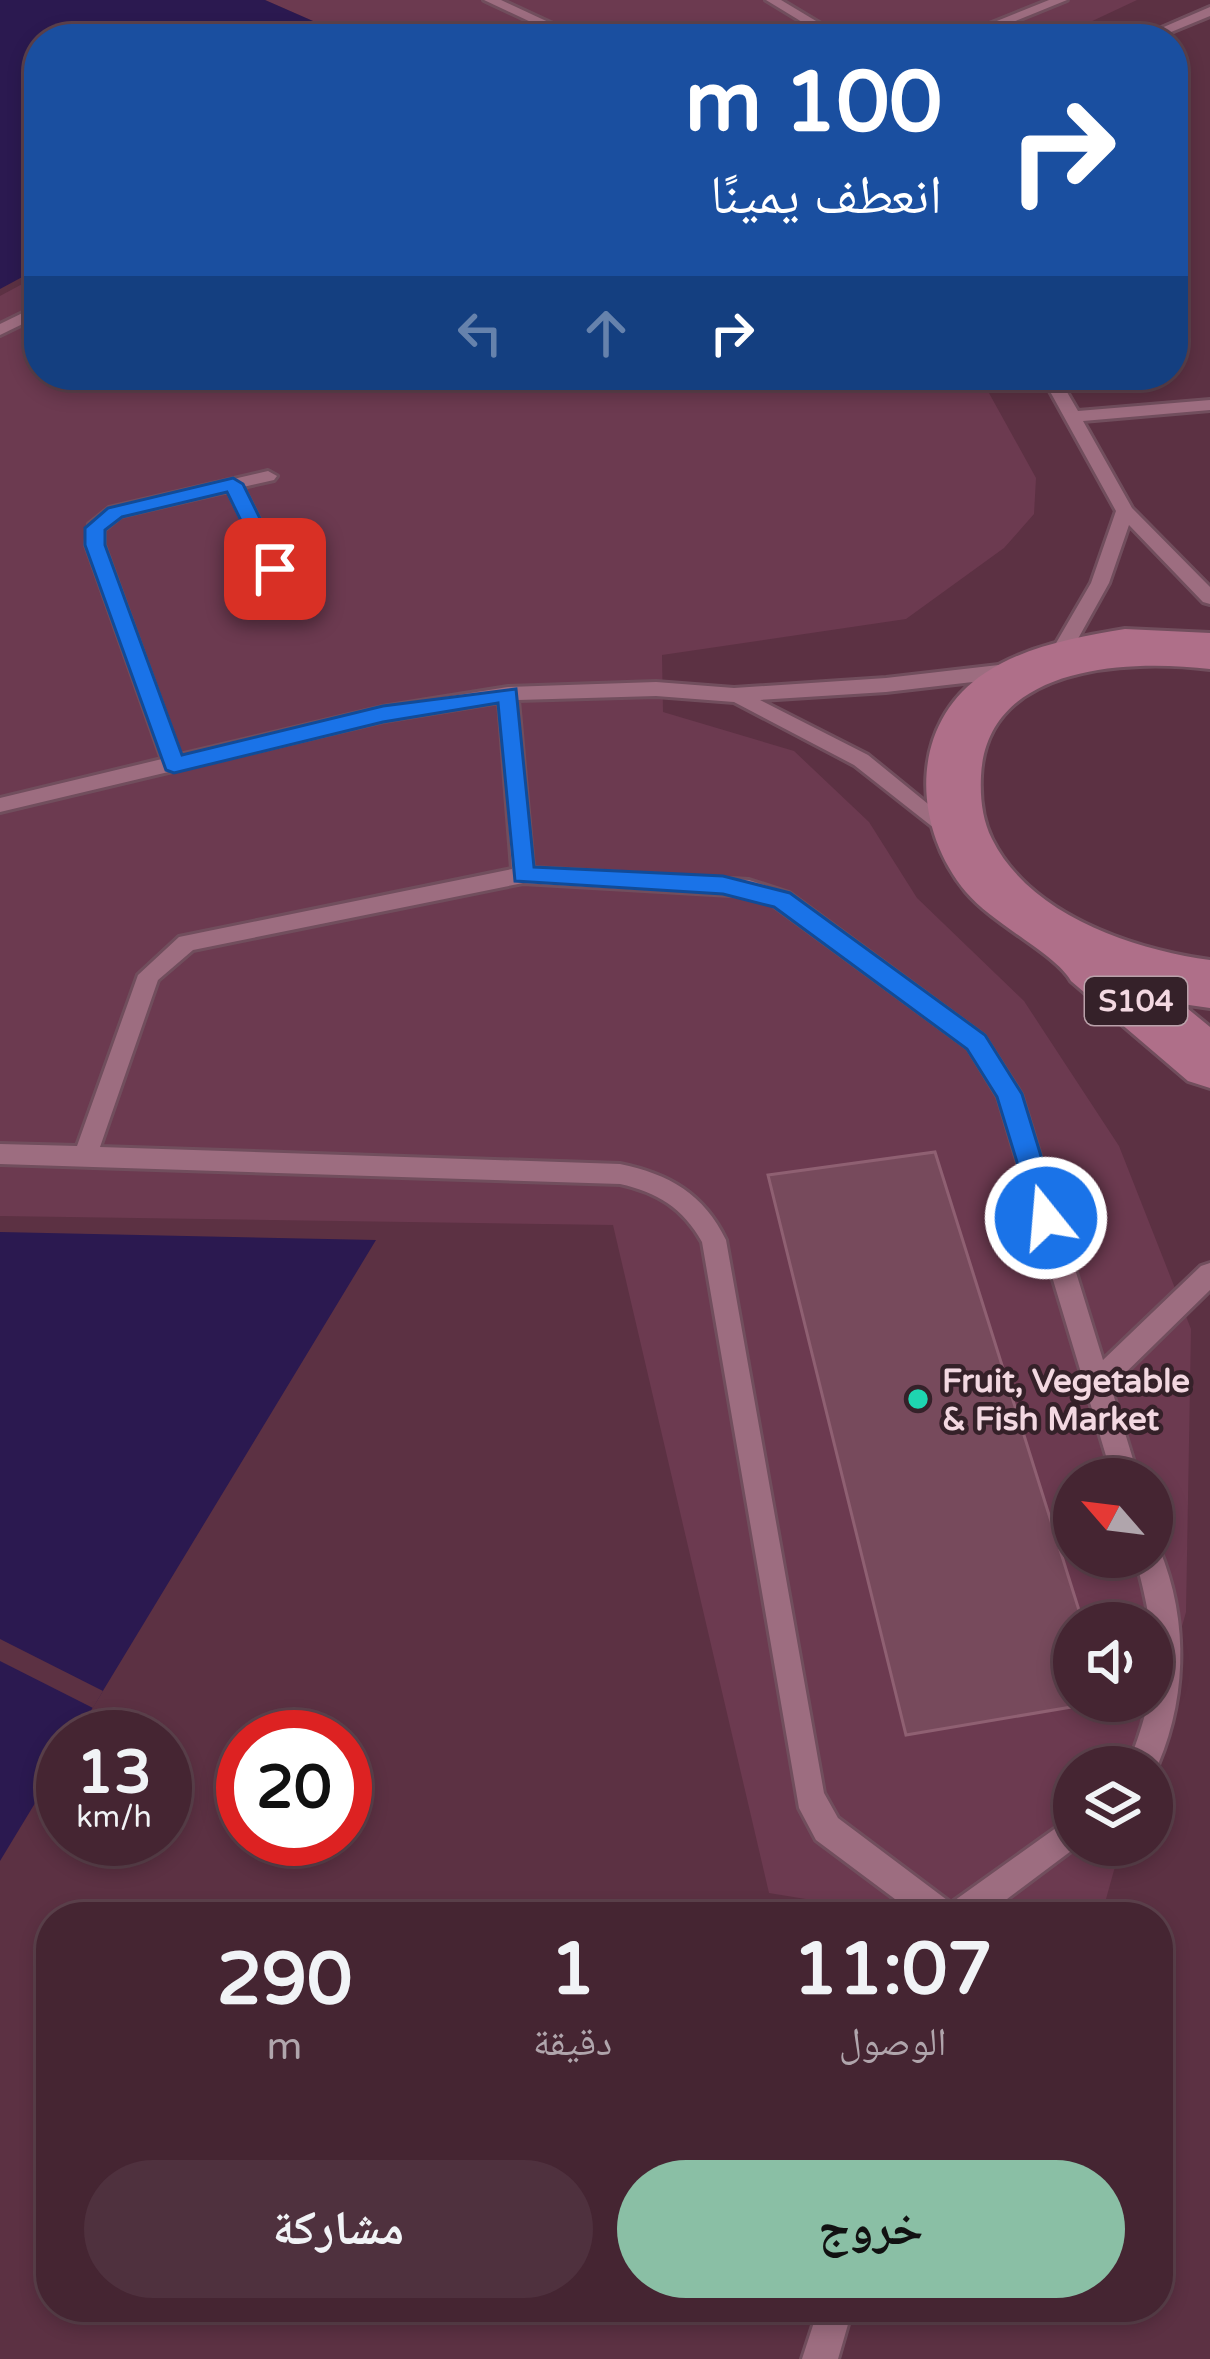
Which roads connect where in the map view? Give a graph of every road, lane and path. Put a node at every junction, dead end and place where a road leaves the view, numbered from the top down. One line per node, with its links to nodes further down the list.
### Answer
1 (490, 0): 5 (lane)
2 (772, 0): 6 (lane)
3 (1061, 0): 7 (lane)
4 (1210, 11): 8 (lane)
5 (544, 24)
6 (813, 24)
7 (998, 24)
8 (1179, 24)
9 (1057, 390): 11 (lane)
10 (1210, 405): 11 (lane)
11 (1072, 417): 14 (lane)
12 (268, 476): 13 (lane)
13 (233, 484): 15 (lane); 21 (lane)
14 (1125, 511): 16 (lane); 18 (lane)
15 (275, 569)
16 (1210, 598)
17 (1210, 650): 18 (main road)
18 (1046, 662): 20 (lane); 23 (main road)
19 (508, 694): 20 (lane); 21 (lane); 24 (lane)
20 (734, 695): 23 (lane)
21 (174, 765): 22 (lane)
22 (0, 805)
23 (970, 852): 25 (main road)
24 (523, 875): 29 (lane); 31 (lane)
25 (1061, 939): 26 (main road); 27 (main road, S104)
26 (1210, 984)
27 (1210, 1063)
28 (0, 1154): 29 (lane)
29 (85, 1156): 36 (lane)
30 (1210, 1274): 31 (lane)
31 (1097, 1383): 32 (lane)
32 (1120, 1458)
33 (1155, 1578): 34 (lane)
34 (1153, 1746)
35 (1053, 1846): 37 (lane)
36 (924, 1902)
37 (977, 1902)
38 (831, 2322): 39 (lane)
39 (820, 2359)

